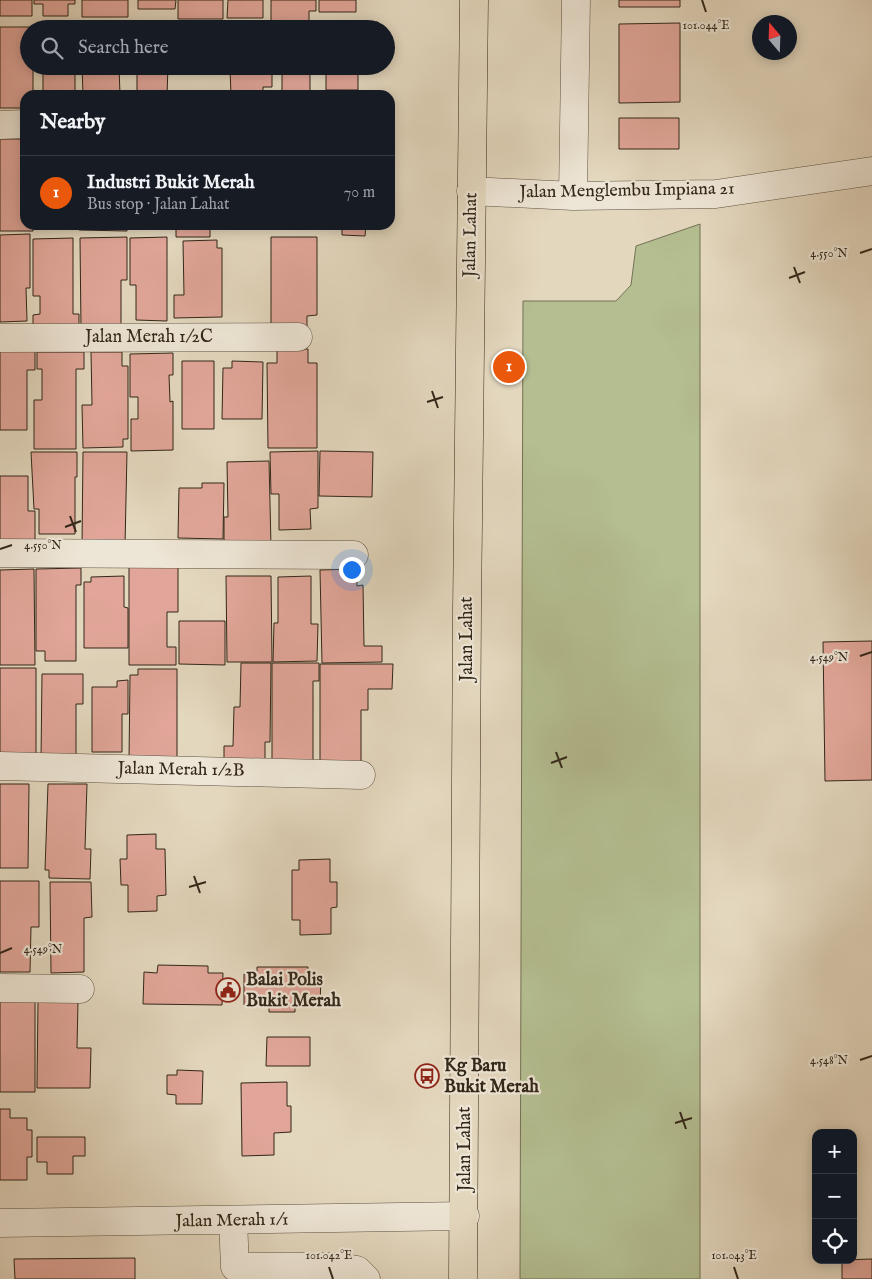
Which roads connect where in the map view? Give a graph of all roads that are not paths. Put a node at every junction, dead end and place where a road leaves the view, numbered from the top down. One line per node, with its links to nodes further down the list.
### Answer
1 (474, 0): 6 (main road, Jalan Lahat)
2 (576, 0): 7 (street)
3 (0, 124): 4 (street)
4 (20, 124)
5 (872, 171): 7 (street, Jalan Menglembu Impiana 21)
6 (471, 190): 7 (street, Jalan Menglembu Impiana 21); 16 (main road, Jalan Lahat)
7 (573, 196)
8 (298, 337): 9 (street, Jalan Merah 1/2C)
9 (0, 338)
10 (0, 553): 11 (street)
11 (354, 555)
12 (0, 766): 13 (street, Jalan Merah 1/2B)
13 (361, 775)
14 (0, 988): 15 (street)
15 (80, 989)
16 (465, 1216): 17 (street, Jalan Merah 1/1); 20 (main road, Jalan Lahat)
17 (233, 1221): 18 (street, Jalan Merah 1/1); 19 (street)
18 (0, 1223)
19 (366, 1279)
20 (463, 1279)

